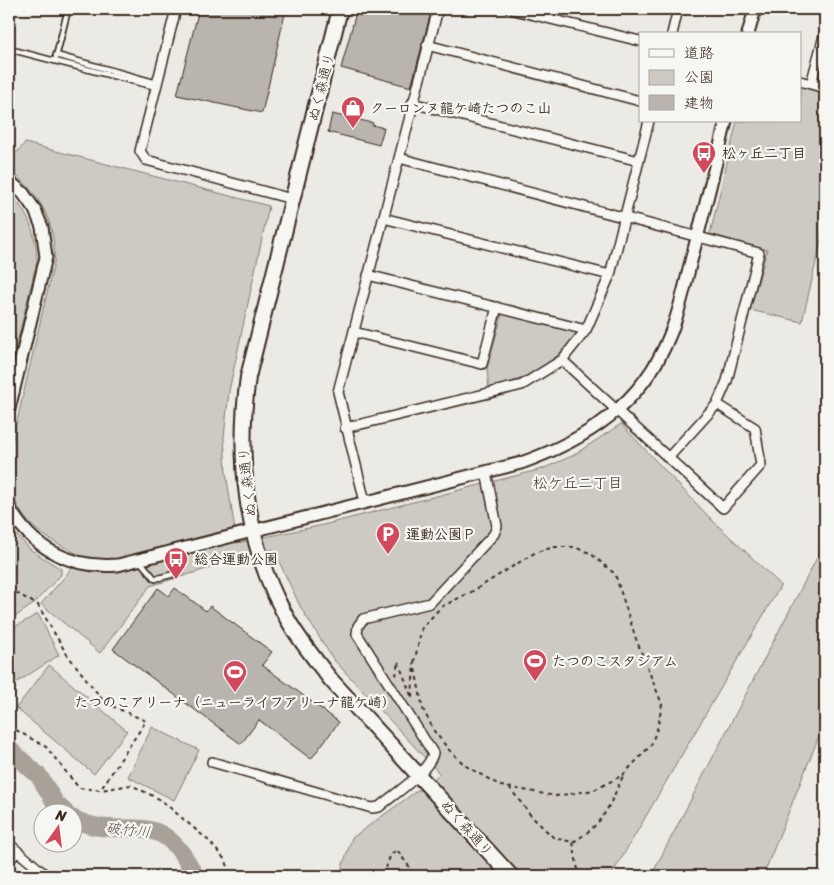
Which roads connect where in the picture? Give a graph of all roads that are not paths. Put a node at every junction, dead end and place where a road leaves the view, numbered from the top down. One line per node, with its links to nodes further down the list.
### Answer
1 (68, 9): 14 (lane)
2 (176, 9): 18 (street)
3 (340, 9): 27 (main road, ぬく森通り)
4 (438, 9): 12 (street)
5 (510, 9): 11 (street)
6 (678, 9): 8 (street)
7 (755, 9): 9 (street)
8 (672, 32)
9 (749, 32)
10 (825, 32): 17 (street)
11 (639, 41)
12 (427, 45): 20 (street); 21 (street)
13 (9, 49): 15 (lane)
14 (56, 55): 15 (lane); 18 (lane)
15 (55, 61): 18 (lane)
16 (802, 82): 17 (street)
17 (811, 84): 19 (street)
18 (156, 85): 27 (street)
19 (825, 88)
20 (639, 101)
21 (412, 104): 24 (street); 25 (street)
22 (649, 122): 25 (street)
23 (726, 122): 30 (street)
24 (399, 158): 28 (street); 29 (street)
25 (639, 160): 29 (street)
26 (9, 181): 38 (street)
27 (292, 199): 45 (main road, ぬく森通り)
28 (383, 218): 31 (street); 32 (street)
29 (625, 218): 30 (street); 32 (street)
30 (698, 236): 37 (street); 39 (street)
31 (368, 275): 33 (street); 35 (street)
32 (610, 275): 34 (street)
33 (497, 307): 34 (street); 35 (street)
34 (586, 330): 36 (street)
35 (354, 332): 40 (street)
36 (562, 360): 39 (street); 40 (street)
37 (717, 404): 41 (street); 41 (street)
38 (9, 409)
39 (617, 411): 41 (street); 42 (street)
40 (345, 428): 43 (street)
41 (668, 458)
42 (486, 472): 43 (street); 49 (street)
43 (365, 502): 45 (street)
44 (9, 506): 47 (street)
45 (254, 531): 46 (street); 49 (main road, ぬく森通り)
46 (179, 549): 47 (street); 47 (lane)
47 (139, 560)
48 (212, 762): 49 (street)
49 (418, 775): 54 (main road, ぬく森通り)
50 (9, 844): 51 (street)
51 (17, 851): 52 (street); 53 (street)
52 (9, 861)
53 (48, 876)
54 (511, 876)

